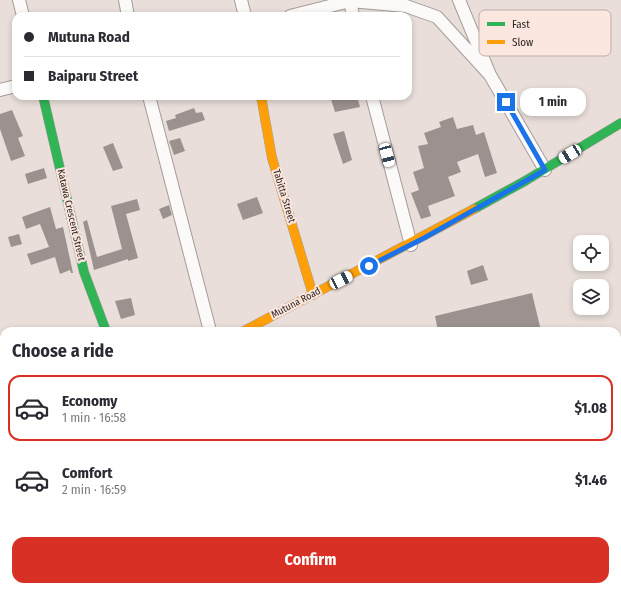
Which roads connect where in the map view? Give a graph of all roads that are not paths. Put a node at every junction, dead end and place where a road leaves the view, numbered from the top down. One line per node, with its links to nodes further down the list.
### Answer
1 (19, 0): 6 (street)
2 (124, 0): 7 (street)
3 (241, 0): 8 (street)
4 (459, 0): 11 (street)
5 (350, 1): 9 (street); 10 (street); 13 (street)
6 (22, 12)
7 (127, 12)
8 (244, 12)
9 (306, 12)
10 (352, 12)
11 (479, 48)
12 (482, 56): 13 (street)
13 (490, 75): 21 (street)
14 (12, 87): 15 (street)
15 (0, 90)
16 (44, 100): 24 (street, Katawa Crescent Street)
17 (150, 100): 25 (street)
18 (262, 100): 23 (street, Tabitta Street)
19 (373, 100): 22 (street)
20 (621, 124): 21 (street, Mutuna Road)
21 (545, 170): 22 (street, Mutuna Road)
22 (411, 244): 23 (street, Mutuna Road)
23 (313, 295): 26 (street, Mutuna Road)
24 (105, 327)
25 (209, 327)
26 (252, 327)

